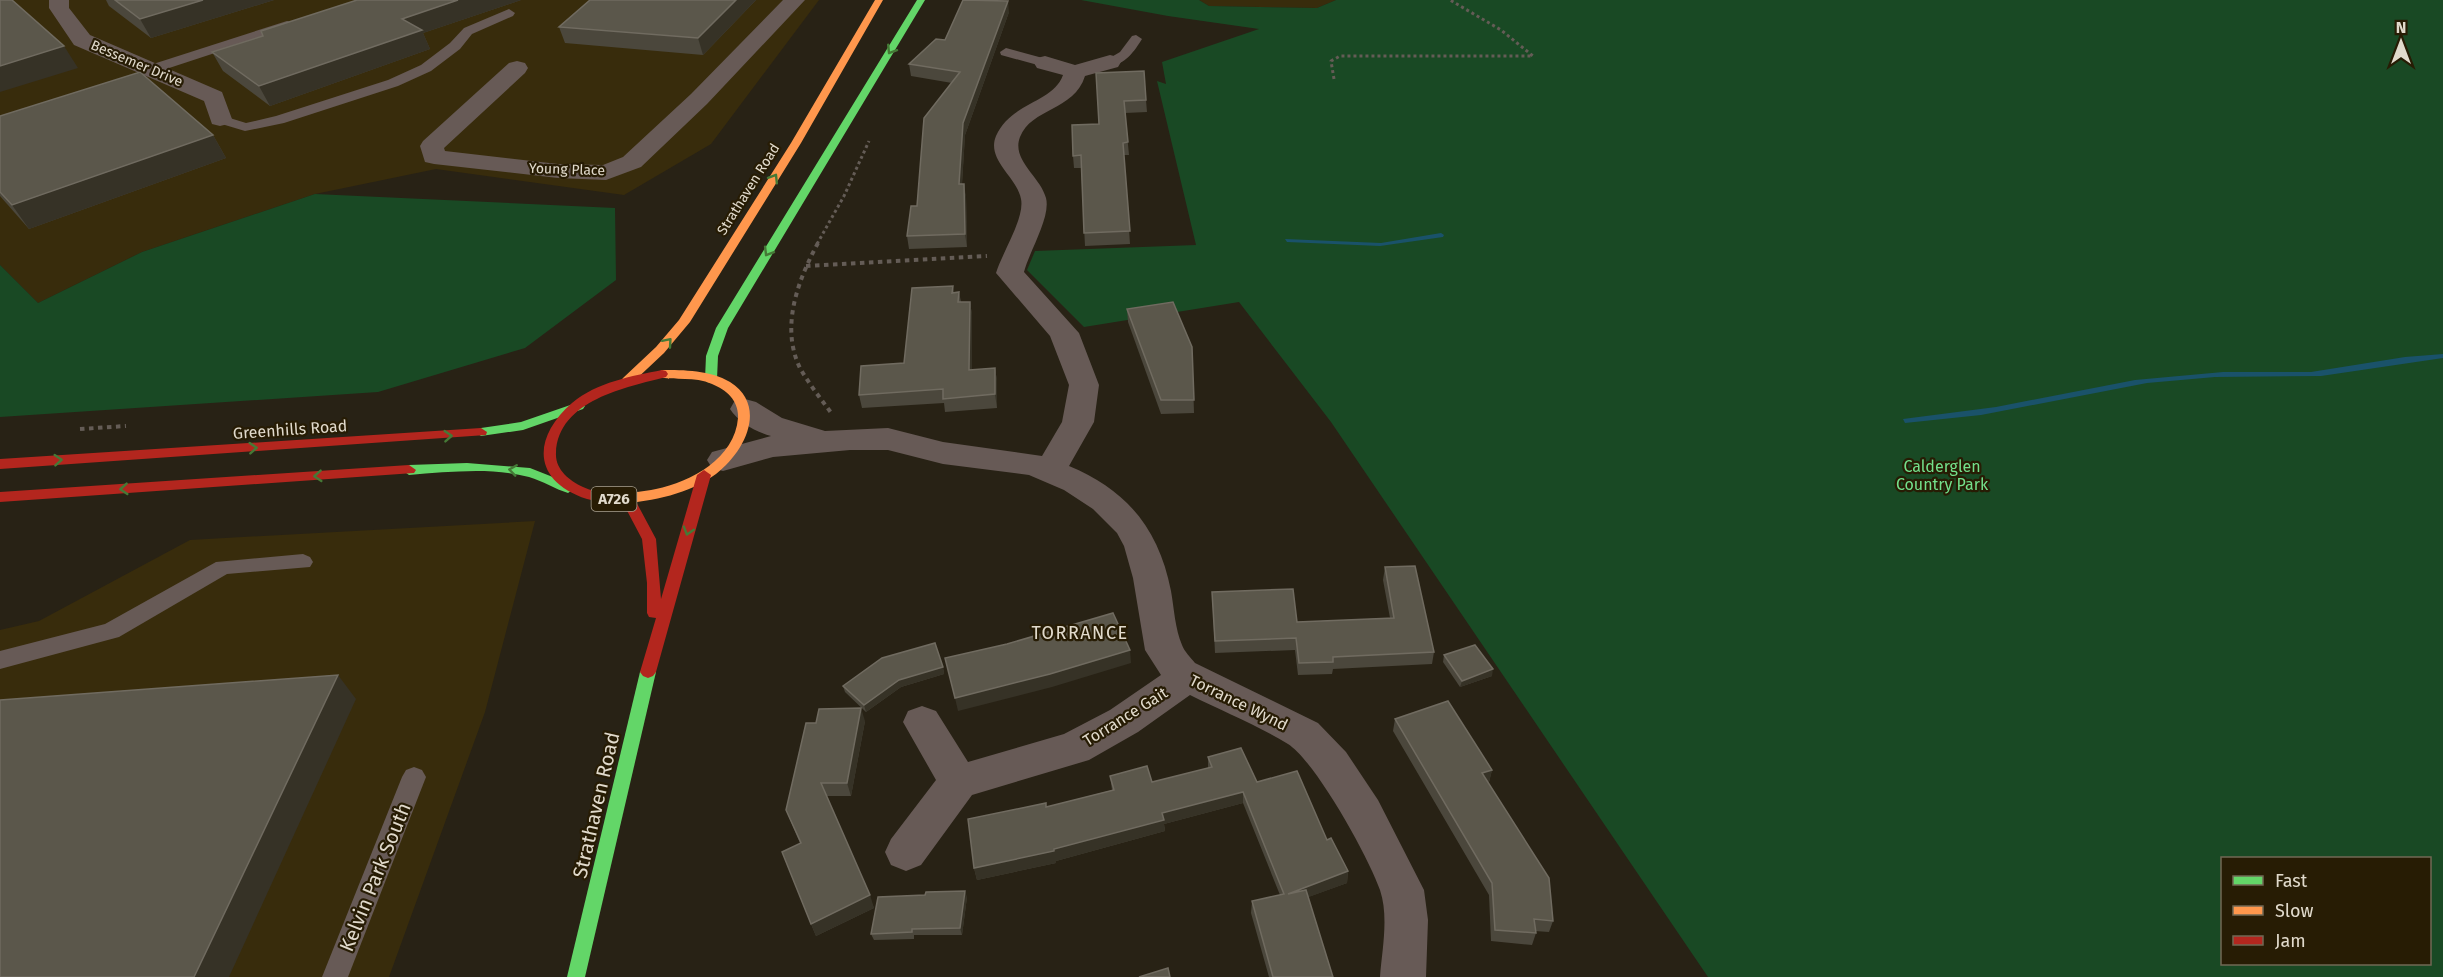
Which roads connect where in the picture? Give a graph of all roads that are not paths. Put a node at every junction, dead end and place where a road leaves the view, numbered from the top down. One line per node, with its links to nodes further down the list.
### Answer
1 (795, 0): 11 (street, Young Place)
2 (879, 0): 16 (main road, Strathaven Road / A726, one-way to 2)
3 (921, 0): 15 (main road, one-way to 15)
4 (62, 1): 12 (street, Bessemer Drive)
5 (509, 14): 14 (lane)
6 (297, 22): 12 (lane)
7 (1136, 39): 9 (lane)
8 (1006, 52): 10 (lane)
9 (1110, 62): 13 (street)
10 (1046, 63): 13 (street)
11 (517, 68)
12 (152, 69): 14 (street, Bessemer Drive)
13 (1075, 72): 22 (street)
14 (219, 118)
15 (711, 379): 16 (main road, A726); 18 (main road, A726)
16 (626, 382): 17 (main road, A726)
17 (579, 406): 20 (main road, Greenhills Road, one-way to 17); 23 (main road, A726)
18 (745, 409): 19 (street, Torrance Wynd); 21 (main road, A726)
19 (850, 439): 21 (street, Torrance Wynd); 22 (street, Torrance Wynd)
20 (0, 464)
21 (714, 468): 25 (main road, A726); 27 (main road, Strathaven Road / A726, one-way to 27)
22 (1050, 471): 29 (street, Torrance Wynd)
23 (568, 488): 24 (main road, one-way to 24); 25 (main road, A726)
24 (0, 497)
25 (628, 499): 27 (main road, Strathaven Road / A726)
26 (303, 562): 28 (lane)
27 (654, 642): 35 (main road, Strathaven Road / A726)
28 (0, 660)
29 (1187, 677): 32 (street, Torrance Gait); 36 (street, Torrance Wynd)
30 (922, 722): 32 (street)
31 (414, 777): 34 (lane, Kelvin Park South)
32 (958, 782): 33 (street)
33 (906, 852)
34 (335, 977)
35 (576, 977)
36 (1403, 977)

